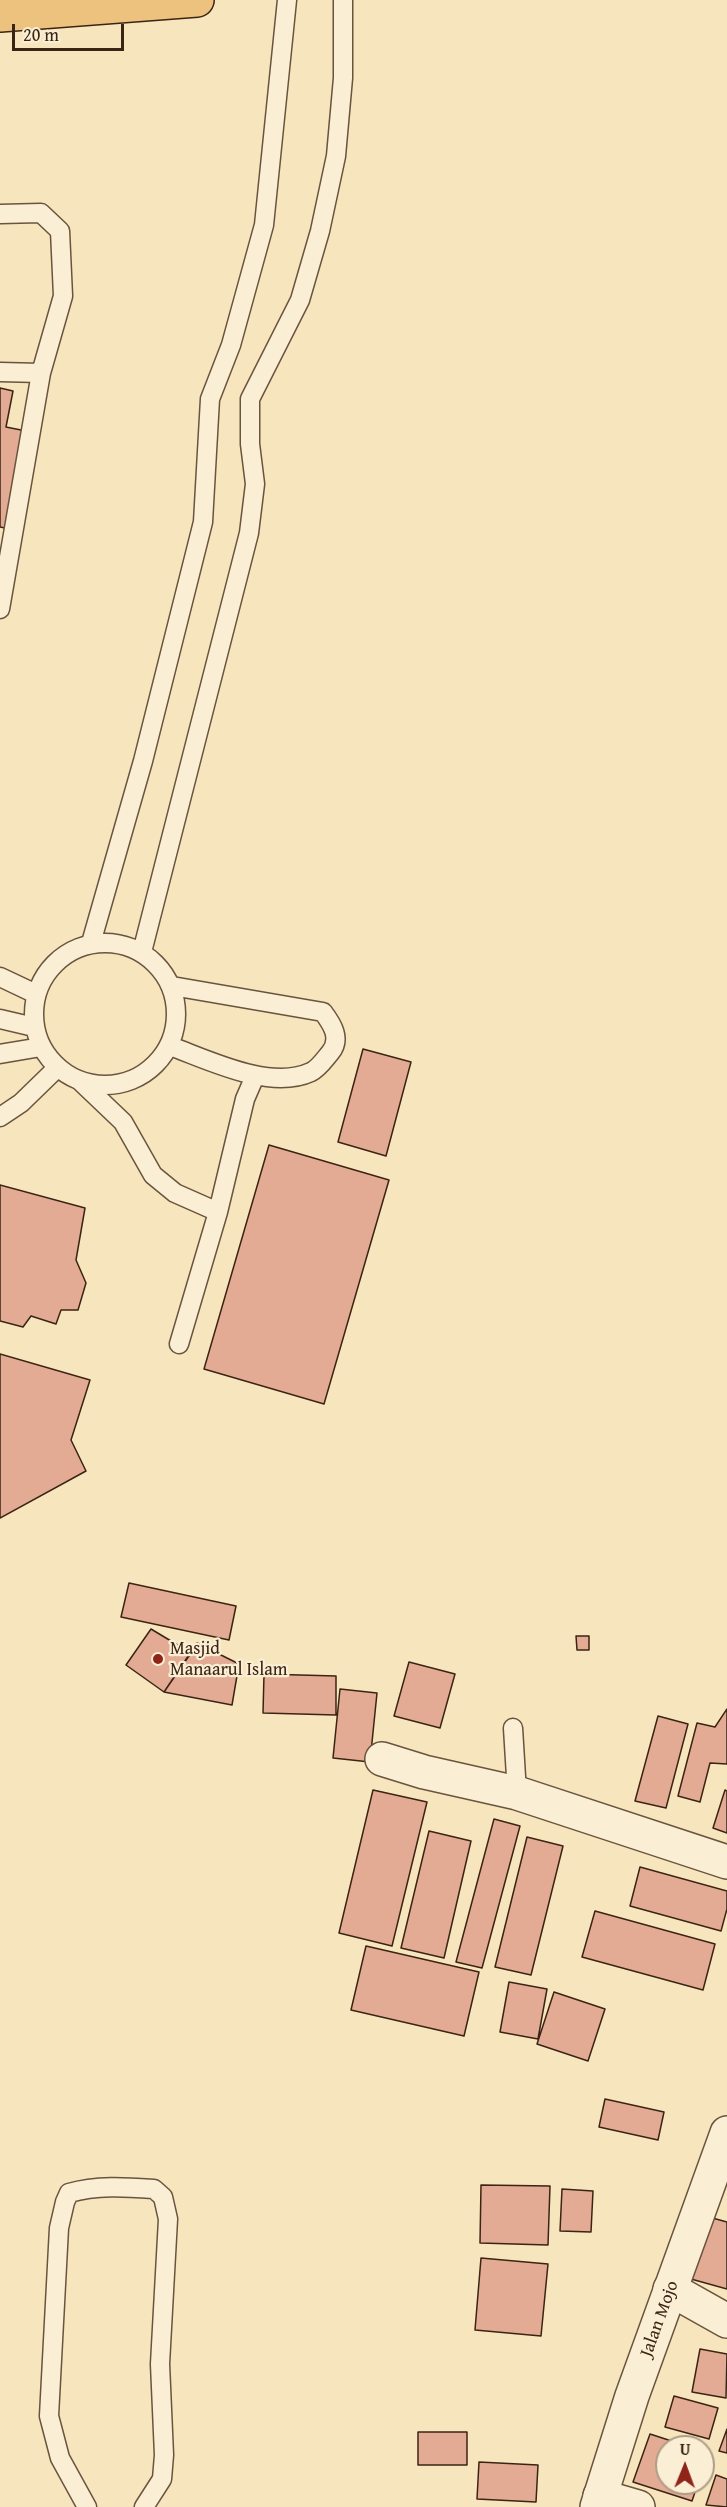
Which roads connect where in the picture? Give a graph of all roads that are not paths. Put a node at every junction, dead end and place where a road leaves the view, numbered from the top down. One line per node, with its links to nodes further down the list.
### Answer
1 (197, 0): 4 (highway)
2 (286, 0): 9 (lane)
3 (343, 0): 10 (lane)
4 (0, 15)
5 (0, 214): 7 (lane)
6 (0, 372): 7 (lane)
7 (41, 373): 8 (lane)
8 (0, 609)
9 (91, 943): 10 (lane); 13 (lane)
10 (142, 952): 12 (lane)
11 (0, 977): 13 (lane)
12 (172, 986): 16 (lane); 20 (lane)
13 (36, 994): 15 (lane)
14 (0, 1019): 15 (lane)
15 (34, 1027): 17 (lane)
16 (170, 1046): 20 (lane); 21 (lane)
17 (41, 1047): 18 (lane); 19 (lane)
18 (0, 1054)
19 (57, 1068): 21 (lane); 22 (lane)
20 (255, 1076): 23 (lane)
21 (80, 1081): 23 (lane)
22 (0, 1118)
23 (218, 1212): 24 (lane)
24 (179, 1344)
25 (513, 1728): 27 (lane)
26 (382, 1759): 27 (street)
27 (517, 1793): 28 (street)
28 (727, 1862)
29 (727, 2133): 30 (street, Jalan Mojo)
30 (670, 2289): 31 (street); 32 (street, Jalan Mojo)
31 (727, 2321)
32 (598, 2501): 35 (street)
33 (87, 2507): 34 (lane)
34 (144, 2507)
35 (638, 2507)

